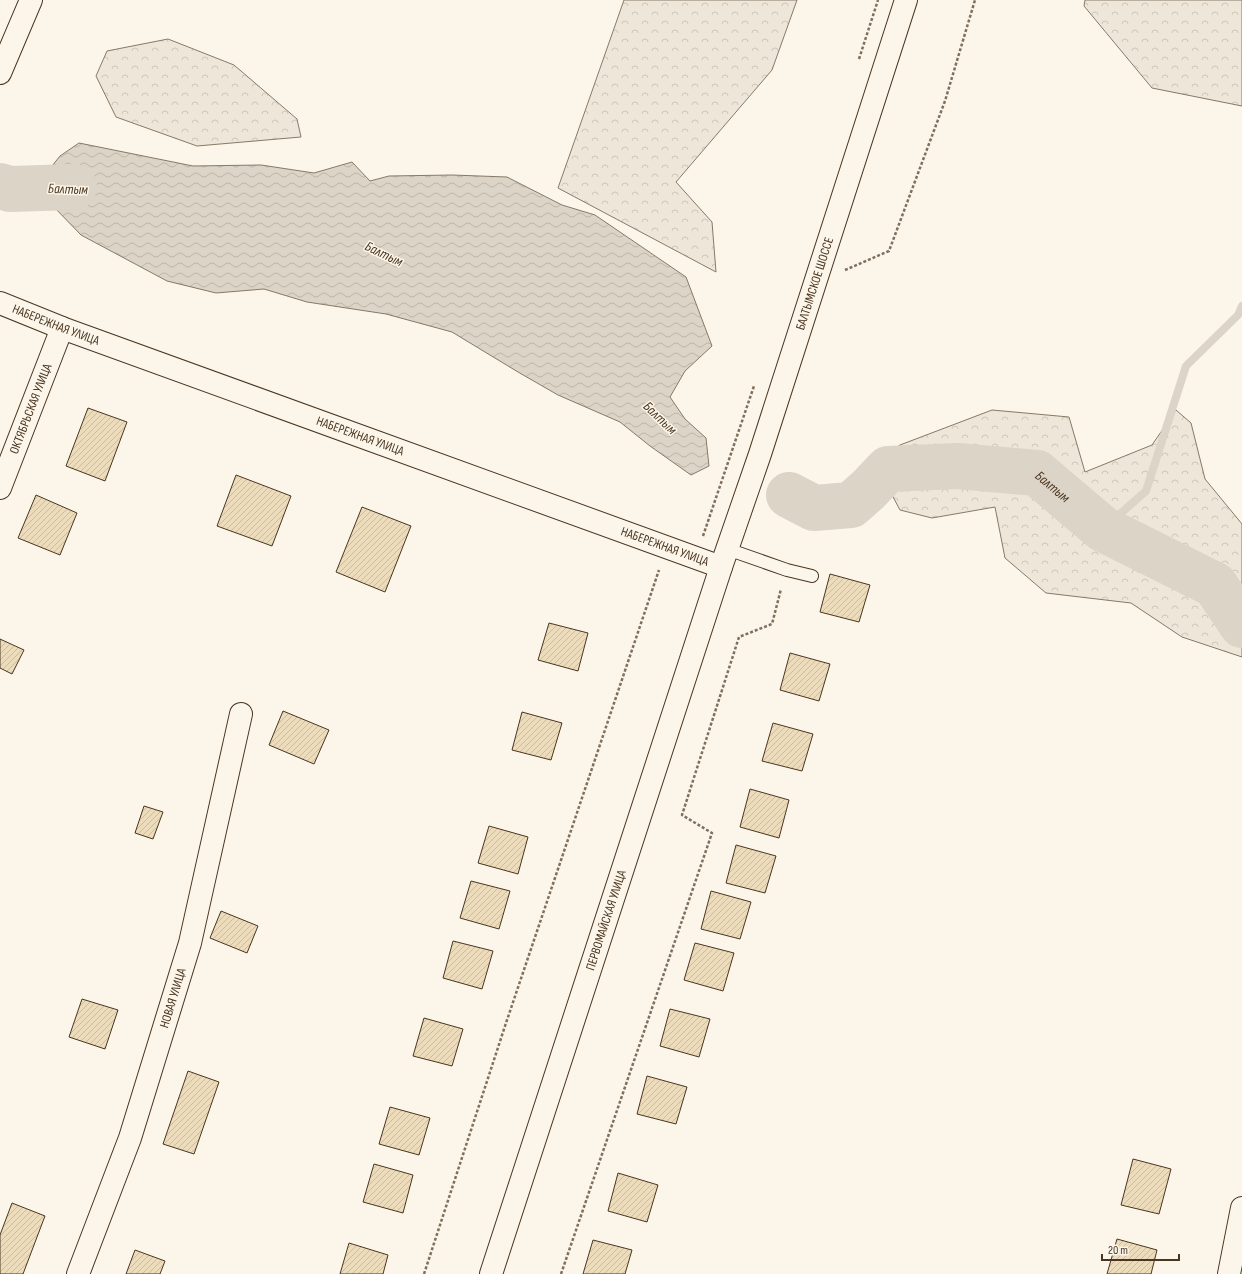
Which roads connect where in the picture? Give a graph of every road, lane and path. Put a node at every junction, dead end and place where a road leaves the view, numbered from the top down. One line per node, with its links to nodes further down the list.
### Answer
1 (32, 0): 6 (street)
2 (878, 0): 5 (path)
3 (906, 0): 14 (street, БАЛТЫМСКОЕ ШОССЕ)
4 (974, 0): 7 (path)
5 (859, 60)
6 (0, 73)
7 (842, 272)
8 (0, 303): 9 (street, НАБЕРЕЖНАЯ УЛИЦА)
9 (62, 328): 11 (street, ОКТЯБРЬСКАЯ УЛИЦА); 12 (street, НАБЕРЕЖНАЯ УЛИЦА)
10 (756, 381): 13 (path)
11 (0, 488)
12 (667, 547): 13 (street, НАБЕРЕЖНАЯ УЛИЦА); 20 (path)
13 (696, 557): 14 (street, НАБЕРЕЖНАЯ УЛИЦА)
14 (724, 558): 15 (lane); 21 (street, ПЕРВОМАЙСКАЯ УЛИЦА)
15 (787, 570): 16 (lane); 22 (path)
16 (812, 576)
17 (241, 714): 19 (street, НОВАЯ УЛИЦА)
18 (1242, 1208): 23 (street)
19 (78, 1274)
20 (424, 1274)
21 (491, 1274)
22 (561, 1274)
23 (1229, 1274)

